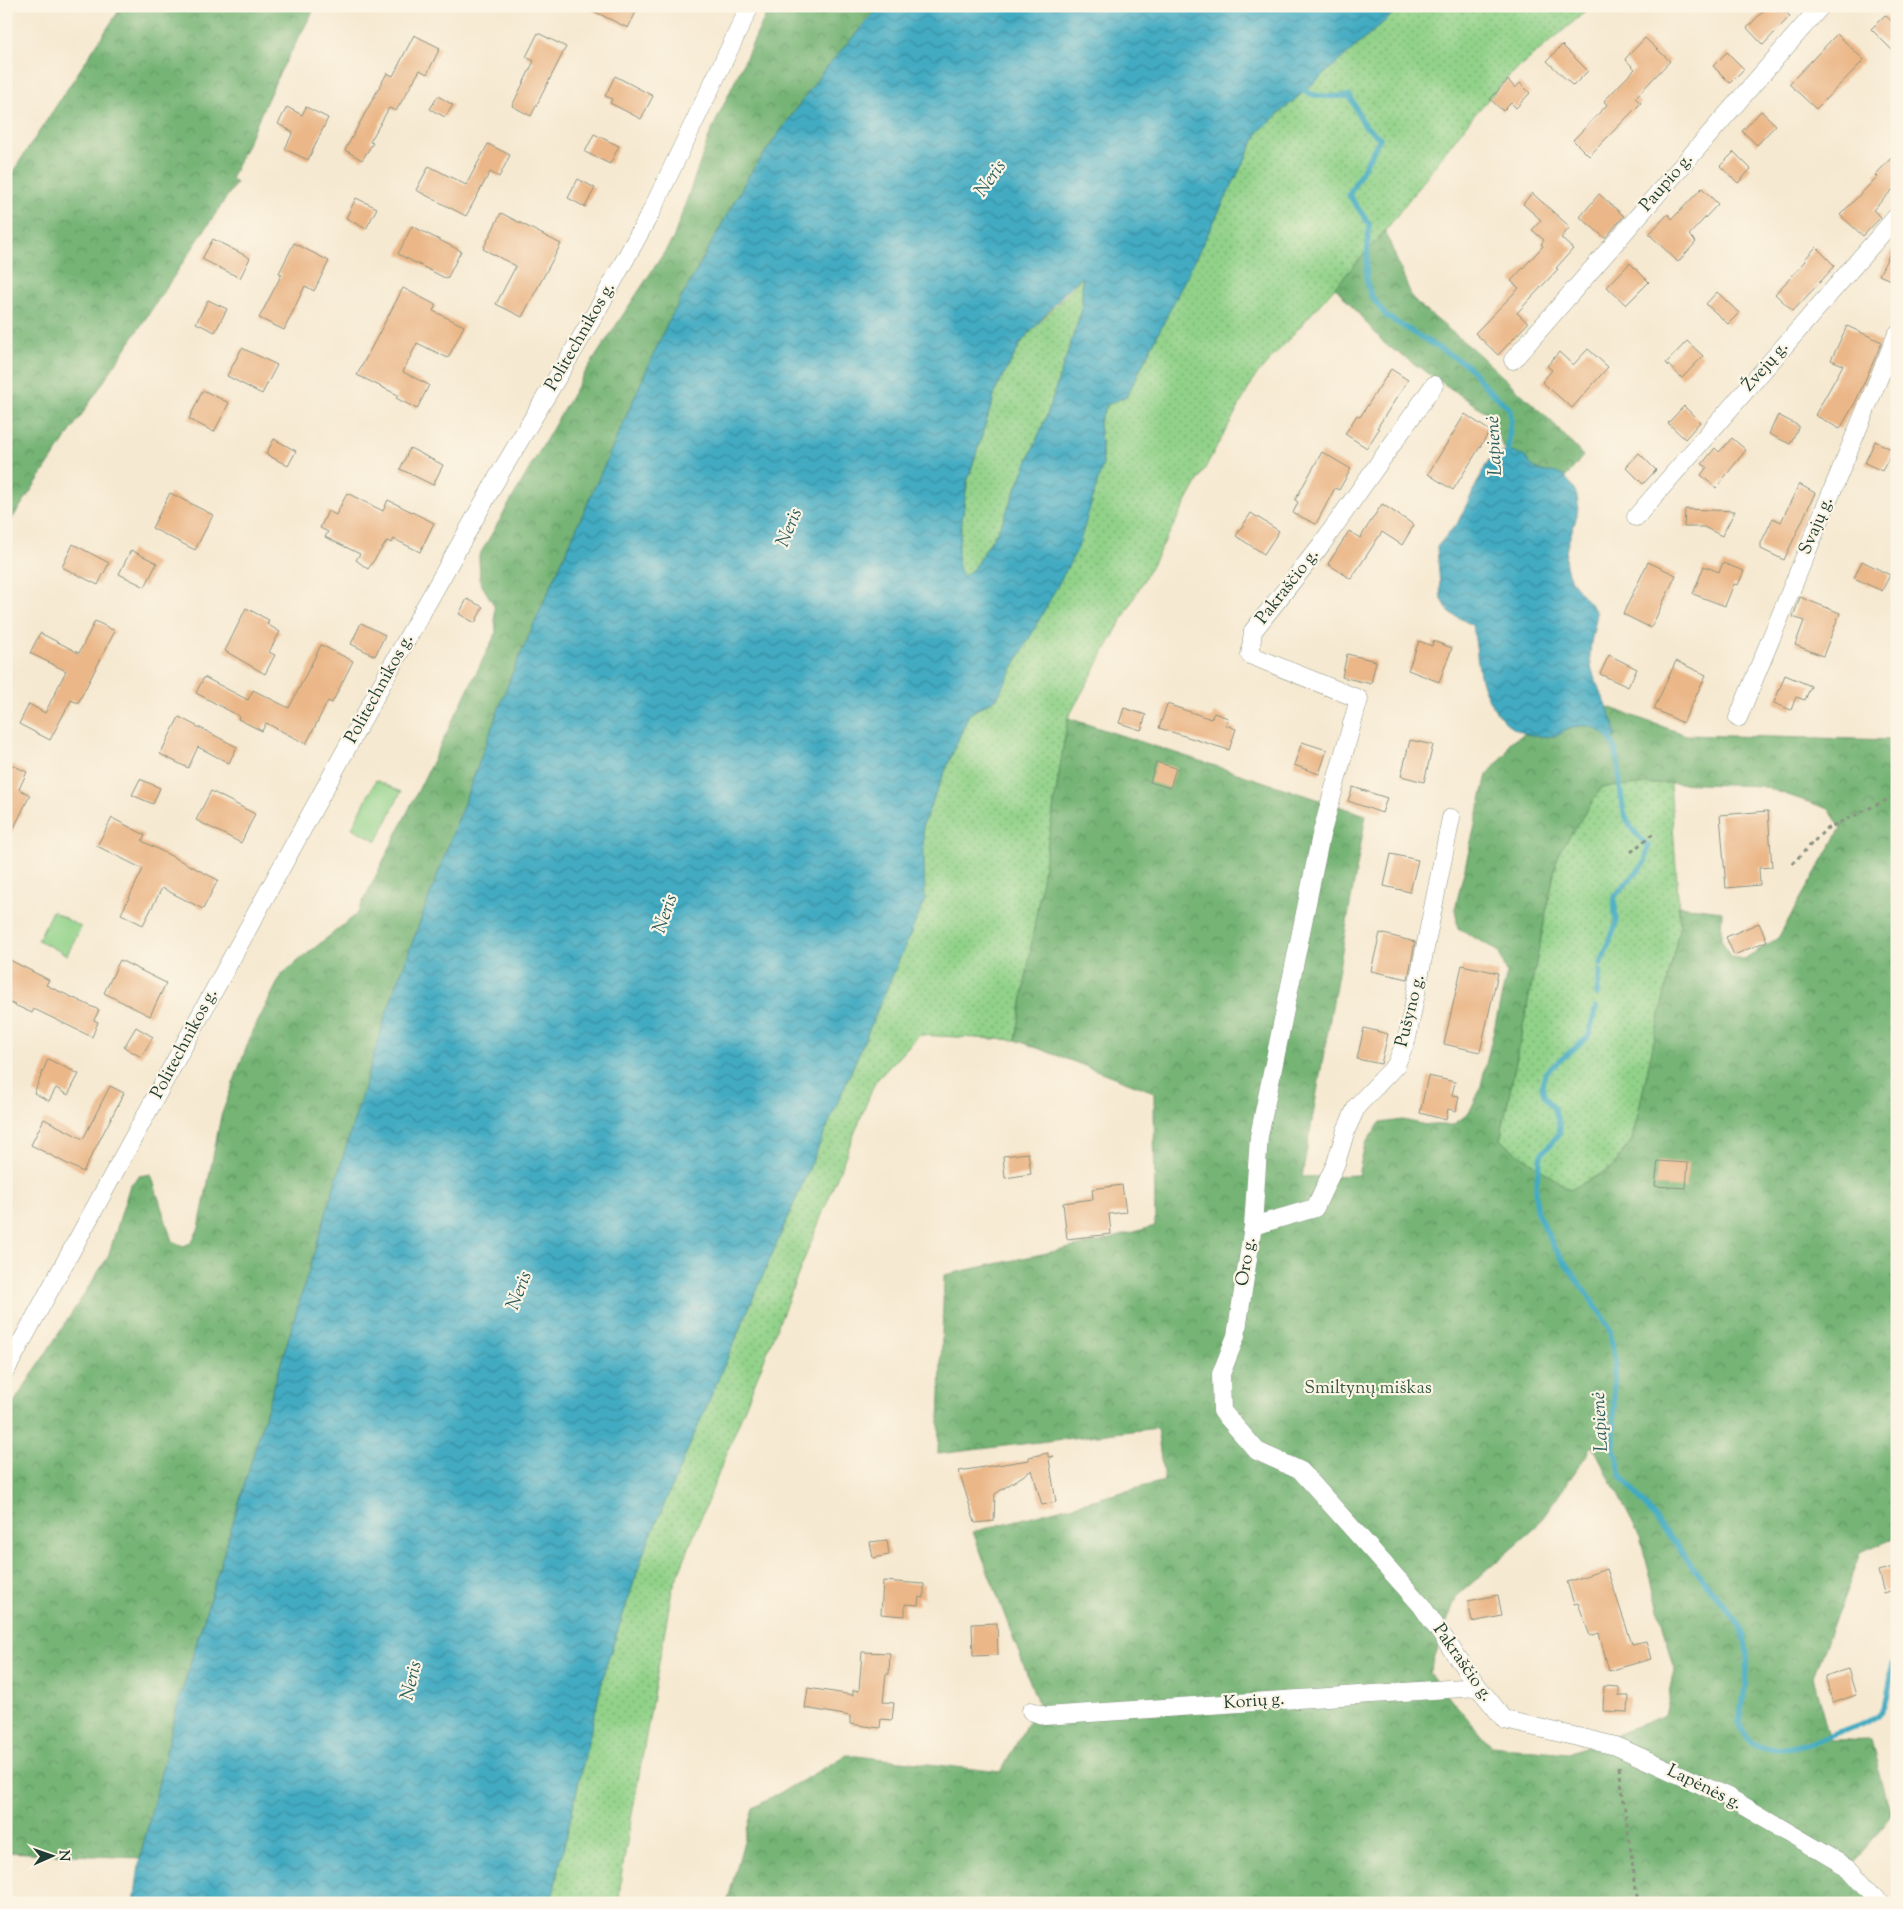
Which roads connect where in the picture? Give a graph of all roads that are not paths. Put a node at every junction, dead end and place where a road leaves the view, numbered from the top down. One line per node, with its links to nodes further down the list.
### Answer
1 (750, 6): 12 (street, Politechnikos g.)
2 (1821, 6): 5 (street, Paupio g.)
3 (1897, 216): 7 (street, Žvejų g.)
4 (1897, 334): 8 (street, Svajų g.)
5 (1513, 360)
6 (1434, 385): 10 (street, Pakraščio g.)
7 (1636, 518)
8 (1738, 718)
9 (1451, 818): 11 (street, Pušyno g.)
10 (1321, 835): 11 (street, Oro g.)
11 (1253, 1226): 13 (street, Oro g.)
12 (6, 1370)
13 (1422, 1605): 14 (street, Pakraščio g.)
14 (1478, 1687): 15 (street, Korių g.); 16 (street, Pakraščio g.)
15 (1031, 1711)
16 (1504, 1720): 17 (street, Lapėnės g.)
17 (1880, 1903)

